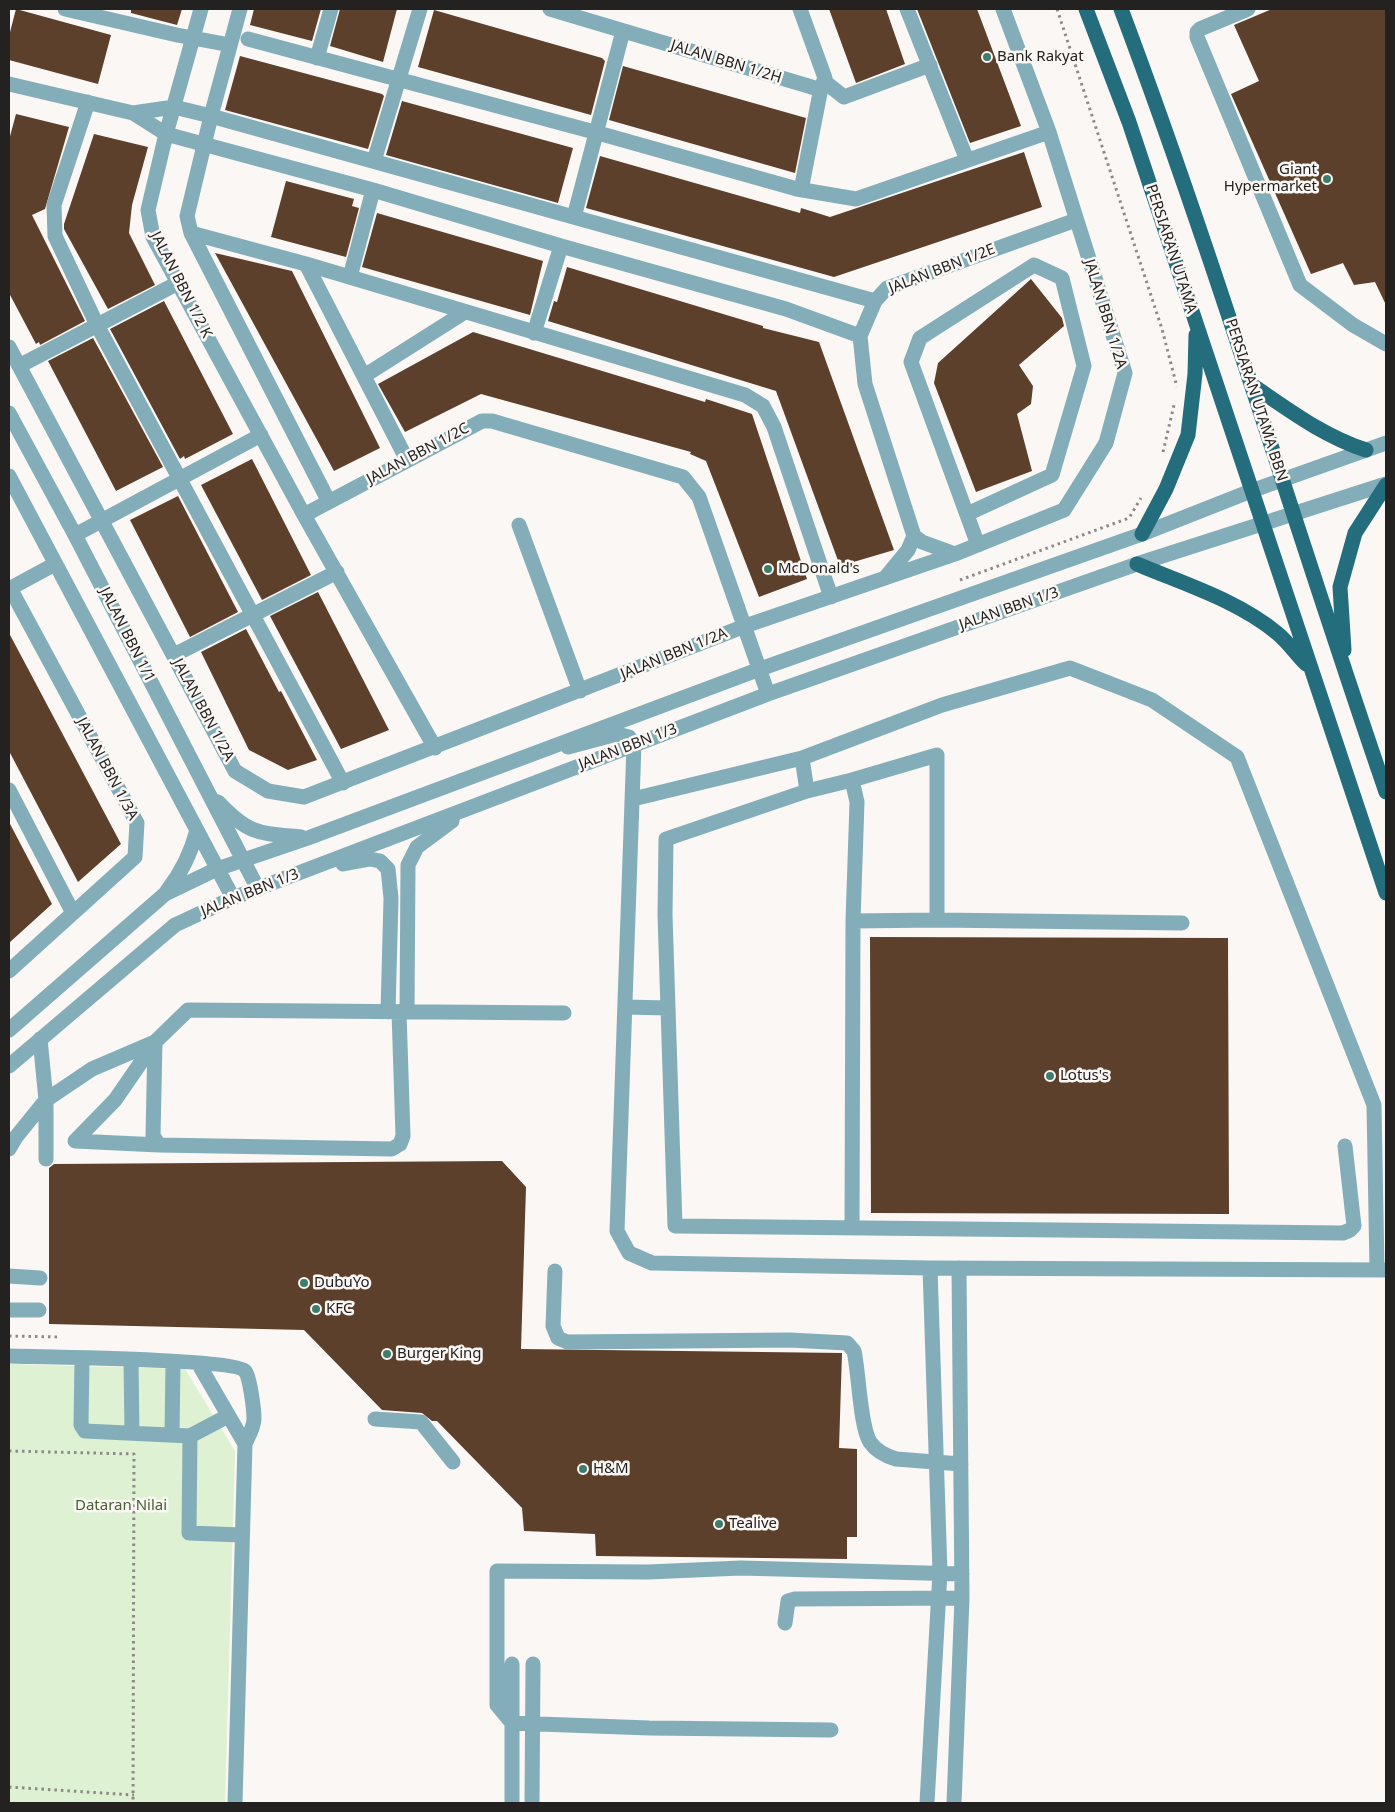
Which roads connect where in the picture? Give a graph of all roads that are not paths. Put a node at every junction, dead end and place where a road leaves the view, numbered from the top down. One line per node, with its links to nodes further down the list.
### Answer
1 (65, 9): 13 (street)
2 (201, 9): 15 (street, JALAN BBN 1/2 K)
3 (240, 9): 17 (street)
4 (331, 9): 18 (street)
5 (420, 9): 20 (street)
6 (550, 9): 14 (street, JALAN BBN 1/2H)
7 (800, 9): 22 (street)
8 (907, 9): 19 (street)
9 (1003, 9): 27 (street, JALAN BBN 1/2A)
10 (1086, 9): 45 (main road, PERSIARAN UTAMA)
11 (1121, 9): 52 (main road, PERSIARAN UTAMA BBN)
12 (1248, 9): 48 (street)
13 (116, 15): 15 (street)
14 (623, 31): 22 (street, JALAN BBN 1/2H); 28 (street)
15 (194, 37): 17 (street); 24 (street, JALAN BBN 1/2 K)
16 (248, 39): 18 (street)
17 (230, 45): 26 (street)
18 (317, 58): 20 (street)
19 (930, 65): 22 (street); 31 (street)
20 (398, 79): 28 (street); 32 (street)
21 (9, 84): 23 (street)
22 (823, 85): 34 (street)
23 (88, 102): 25 (street); 44 (street)
24 (174, 108): 25 (street); 26 (street); 29 (street, JALAN BBN 1/2 K)
25 (133, 113): 29 (street)
26 (211, 116): 30 (street); 32 (street)
27 (1049, 132): 31 (street); 36 (street, JALAN BBN 1/2A)
28 (598, 133): 34 (street); 35 (street)
29 (166, 134): 30 (street); 41 (street, JALAN BBN 1/2 K)
30 (204, 145): 33 (street); 37 (street)
31 (967, 160): 34 (street)
32 (374, 161): 35 (street)
33 (373, 190): 38 (street); 40 (street)
34 (801, 190)
35 (574, 217): 42 (street)
36 (1076, 220): 42 (street, JALAN BBN 1/2E); 73 (street, JALAN BBN 1/2A)
37 (192, 233): 39 (street); 63 (street)
38 (561, 246): 46 (street); 47 (street)
39 (306, 264): 40 (street); 51 (street)
40 (350, 277): 43 (street)
41 (178, 283): 44 (street); 54 (street, JALAN BBN 1/2 K)
42 (875, 301): 47 (street, JALAN BBN 1/2E)
43 (465, 312): 46 (street); 51 (street)
44 (97, 325): 50 (street); 59 (street)
45 (1196, 326): 62 (main road, PERSIARAN UTAMA); 70 (main road)
46 (534, 333): 80 (street)
47 (860, 336): 72 (street, JALAN BBN 1/2E)
48 (1386, 344)
49 (9, 347): 50 (street, JALAN BBN 1/2A)
50 (19, 366): 67 (street, JALAN BBN 1/2A)
51 (364, 376): 57 (street)
52 (1252, 385): 56 (main road); 60 (main road, PERSIARAN UTAMA BBN)
53 (9, 413): 71 (street, JALAN BBN 1/1)
54 (261, 435): 59 (street); 66 (street, JALAN BBN 1/2 K)
55 (1386, 444): 56 (street, JALAN BBN 1/3)
56 (1366, 450): 60 (street, JALAN BBN 1/3)
57 (407, 460): 63 (street, JALAN BBN 1/2C); 82 (street, JALAN BBN 1/2C)
58 (9, 476): 75 (street, JALAN BBN 1/1)
59 (180, 479): 67 (street); 81 (street)
60 (1282, 480): 62 (street, JALAN BBN 1/3); 64 (main road, PERSIARAN UTAMA BBN)
61 (1386, 484): 64 (street, JALAN BBN 1/3); 86 (main road)
62 (1251, 491): 68 (main road); 70 (street, JALAN BBN 1/3)
63 (329, 502): 66 (street, JALAN BBN 1/2C)
64 (1293, 512): 68 (street, JALAN BBN 1/3); 86 (main road, PERSIARAN UTAMA BBN)
65 (967, 514): 65 (street); 73 (street)
66 (304, 515): 77 (street)
67 (103, 520): 71 (street); 83 (street, JALAN BBN 1/2A)
68 (1261, 523): 76 (street, JALAN BBN 1/3); 85 (main road)
69 (519, 525): 87 (street)
70 (1142, 534): 84 (street, JALAN BBN 1/3)
71 (75, 535): 96 (street, JALAN BBN 1/1)
72 (914, 536): 74 (street); 78 (street)
73 (978, 545): 74 (street, JALAN BBN 1/2A)
74 (955, 554): 78 (street, JALAN BBN 1/2A)
75 (55, 564): 79 (street); 101 (street, JALAN BBN 1/1)
76 (1137, 564): 85 (main road); 88 (street, JALAN BBN 1/3)
77 (337, 572): 81 (street); 91 (street)
78 (884, 580): 80 (street, JALAN BBN 1/2A)
79 (9, 589): 110 (street, JALAN BBN 1/3A)
80 (831, 597): 82 (street, JALAN BBN 1/2A)
81 (252, 616): 83 (street); 94 (street)
82 (745, 626): 84 (street, JALAN BBN 1/2C); 87 (street, JALAN BBN 1/2A)
83 (174, 655): 94 (street, JALAN BBN 1/2A)
84 (760, 668): 88 (street, JALAN BBN 1/2C); 90 (street, JALAN BBN 1/3)
85 (1310, 669): 107 (main road)
86 (1345, 672): 98 (main road, PERSIARAN UTAMA BBN)
87 (580, 691): 91 (street, JALAN BBN 1/2A)
88 (768, 694): 89 (street, JALAN BBN 1/3)
89 (634, 744): 90 (street); 99 (street); 100 (street, JALAN BBN 1/3)
90 (550, 746): 102 (street, JALAN BBN 1/3)
91 (435, 748): 94 (street, JALAN BBN 1/2A)
92 (802, 758): 97 (street); 99 (street); 131 (street)
93 (852, 780): 97 (street); 111 (street); 112 (street)
94 (343, 783)
95 (9, 790): 110 (street)
96 (206, 790): 102 (street); 103 (street, JALAN BBN 1/1)
97 (808, 791): 116 (street)
98 (1386, 792)
99 (633, 799): 115 (street)
100 (472, 807): 105 (street, JALAN BBN 1/3); 117 (street)
101 (196, 830): 104 (street, JALAN BBN 1/1); 108 (street)
102 (308, 838): 103 (street, JALAN BBN 1/3)
103 (241, 859): 104 (street, JALAN BBN 1/3); 106 (street, JALAN BBN 1/1)
104 (217, 869): 108 (street, JALAN BBN 1/3); 109 (street, JALAN BBN 1/1)
105 (309, 870): 106 (street, JALAN BBN 1/3); 117 (street)
106 (258, 889): 109 (street, JALAN BBN 1/3)
107 (1386, 893)
108 (165, 894): 119 (street, JALAN BBN 1/3)
109 (233, 898): 120 (street, JALAN BBN 1/3)
110 (73, 913): 114 (street, JALAN BBN 1/3A)
111 (937, 920): 112 (street); 113 (street)
112 (852, 922): 128 (street)
113 (1182, 923)
114 (9, 971)
115 (626, 1007): 116 (street); 129 (street)
116 (668, 1008): 128 (street)
117 (398, 1012): 118 (street); 121 (street); 124 (street)
118 (564, 1013)
119 (9, 1030)
120 (40, 1039): 122 (street, JALAN BBN 1/3); 123 (street)
121 (155, 1042): 123 (street); 124 (street); 124 (street)
122 (9, 1066)
123 (46, 1100): 126 (street); 127 (street)
124 (159, 1145)
125 (1345, 1146): 128 (street)
126 (9, 1149)
127 (46, 1159)
128 (852, 1228)
129 (930, 1268): 130 (street); 149 (street)
130 (959, 1268): 131 (street); 150 (street)
131 (1382, 1270)
132 (555, 1271): 149 (street)
133 (9, 1276): 134 (street)
134 (40, 1278)
135 (9, 1310): 136 (street)
136 (39, 1310)
137 (9, 1356): 138 (street)
138 (82, 1359): 139 (street); 144 (street)
139 (131, 1361): 140 (street); 144 (street)
140 (174, 1362): 141 (street); 145 (street)
141 (198, 1363): 142 (street); 147 (street)
142 (228, 1416): 146 (street); 147 (street)
143 (375, 1419): 148 (street)
144 (132, 1433): 145 (street)
145 (172, 1435): 146 (street)
146 (190, 1436): 151 (street)
147 (245, 1444): 151 (street)
148 (453, 1462)
149 (936, 1462): 150 (street); 152 (street)
150 (961, 1464): 153 (street)
151 (242, 1535): 162 (street)
152 (940, 1572): 153 (street); 154 (street); 159 (street)
153 (962, 1574): 155 (street)
154 (939, 1598): 155 (street); 156 (street); 165 (street)
155 (962, 1598): 166 (street)
156 (785, 1623)
157 (512, 1664): 159 (street)
158 (533, 1664): 160 (street)
159 (512, 1723): 160 (street); 163 (street)
160 (532, 1724): 161 (street); 164 (street)
161 (832, 1730)
162 (235, 1803)
163 (512, 1803)
164 (532, 1803)
165 (927, 1803)
166 (954, 1803)

